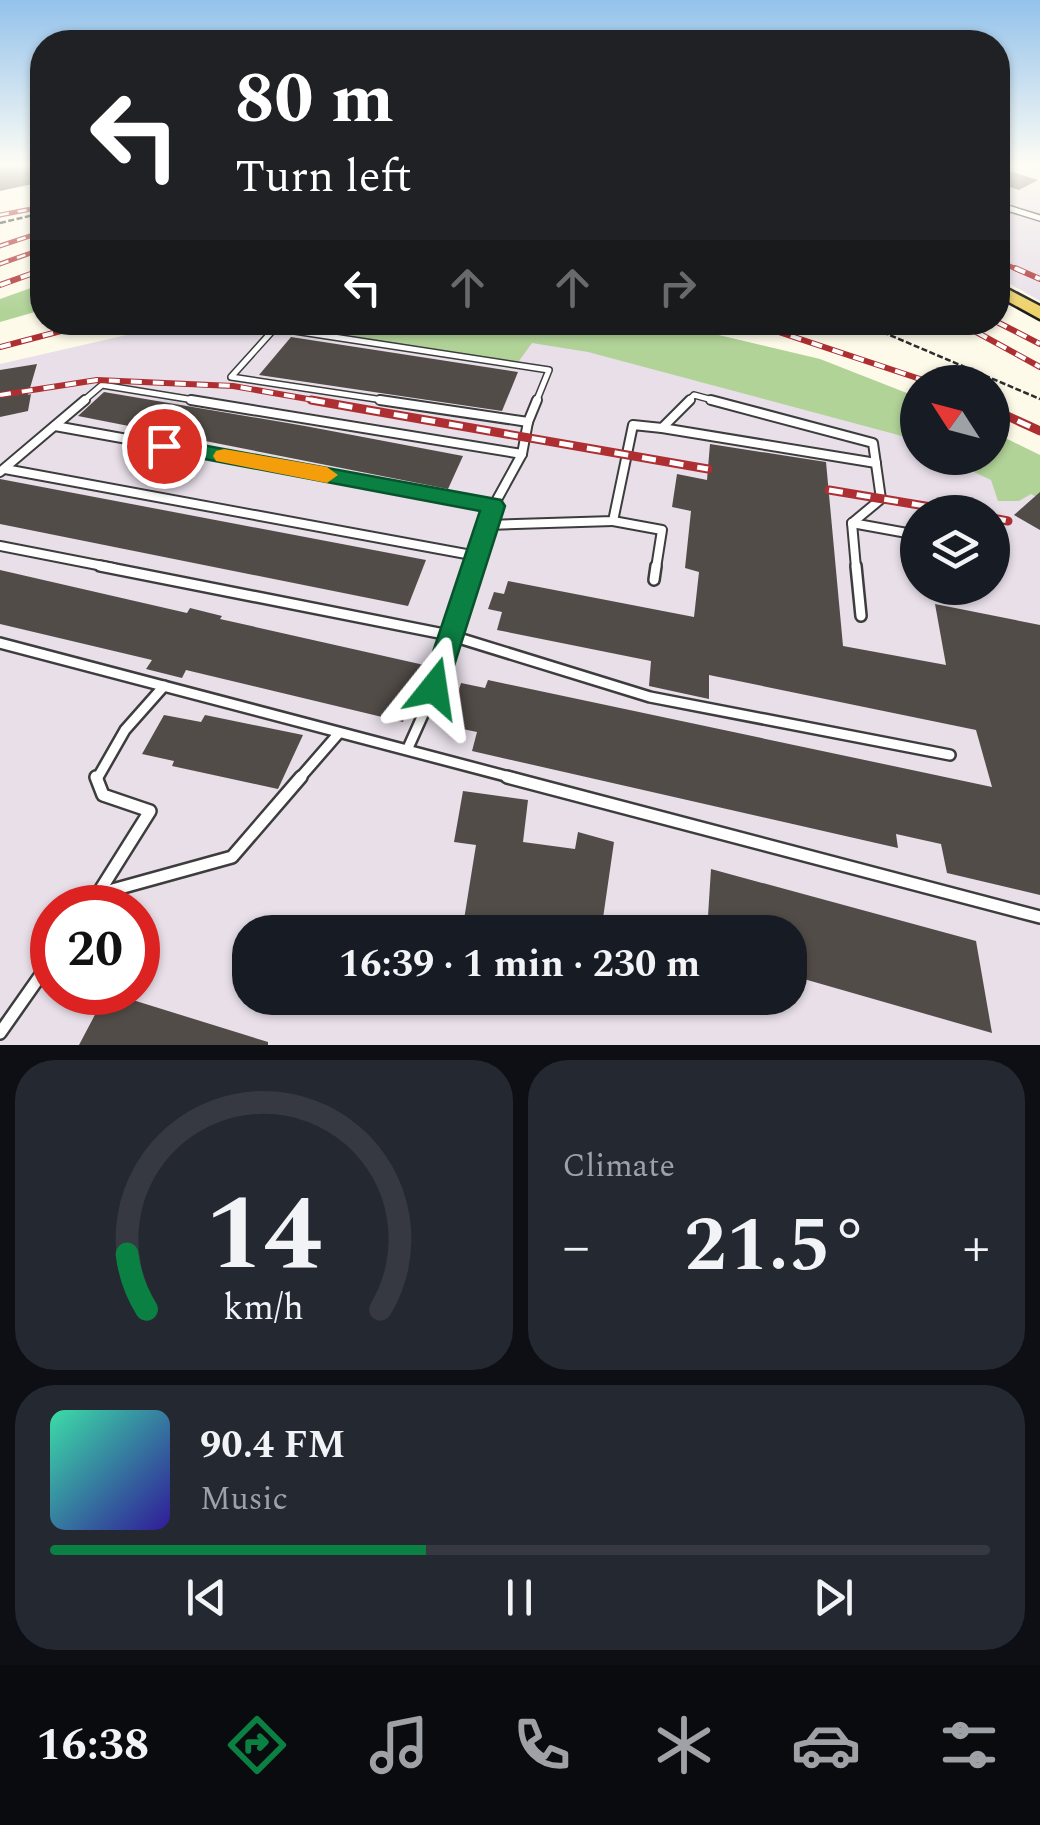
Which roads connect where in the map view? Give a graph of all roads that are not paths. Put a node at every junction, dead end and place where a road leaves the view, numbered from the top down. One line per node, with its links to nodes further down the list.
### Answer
1 (1010, 296): 2 (main road)
2 (1040, 314)
3 (269, 335): 5 (lane)
4 (321, 335): 5 (lane)
5 (528, 422): 8 (lane)
6 (54, 425): 8 (lane); 10 (lane); 11 (lane)
7 (662, 428): 9 (lane); 9 (lane); 12 (lane)
8 (522, 454): 11 (lane)
9 (876, 463): 13 (lane)
10 (2, 470): 17 (lane)
11 (494, 506): 14 (lane)
12 (612, 520): 14 (lane); 18 (lane)
13 (852, 523): 15 (lane); 19 (lane)
14 (487, 526): 17 (lane)
15 (900, 532)
16 (0, 546): 20 (lane)
17 (478, 556): 20 (lane)
18 (654, 580)
19 (861, 616)
20 (449, 636): 24 (lane); 25 (lane)
21 (0, 643): 22 (lane)
22 (164, 686): 23 (lane); 26 (lane)
23 (339, 733): 24 (lane); 27 (lane)
24 (408, 748): 28 (lane)
25 (950, 755)
26 (104, 885)
27 (131, 885)
28 (1040, 917)
29 (30, 990): 30 (lane)
30 (0, 1033)

